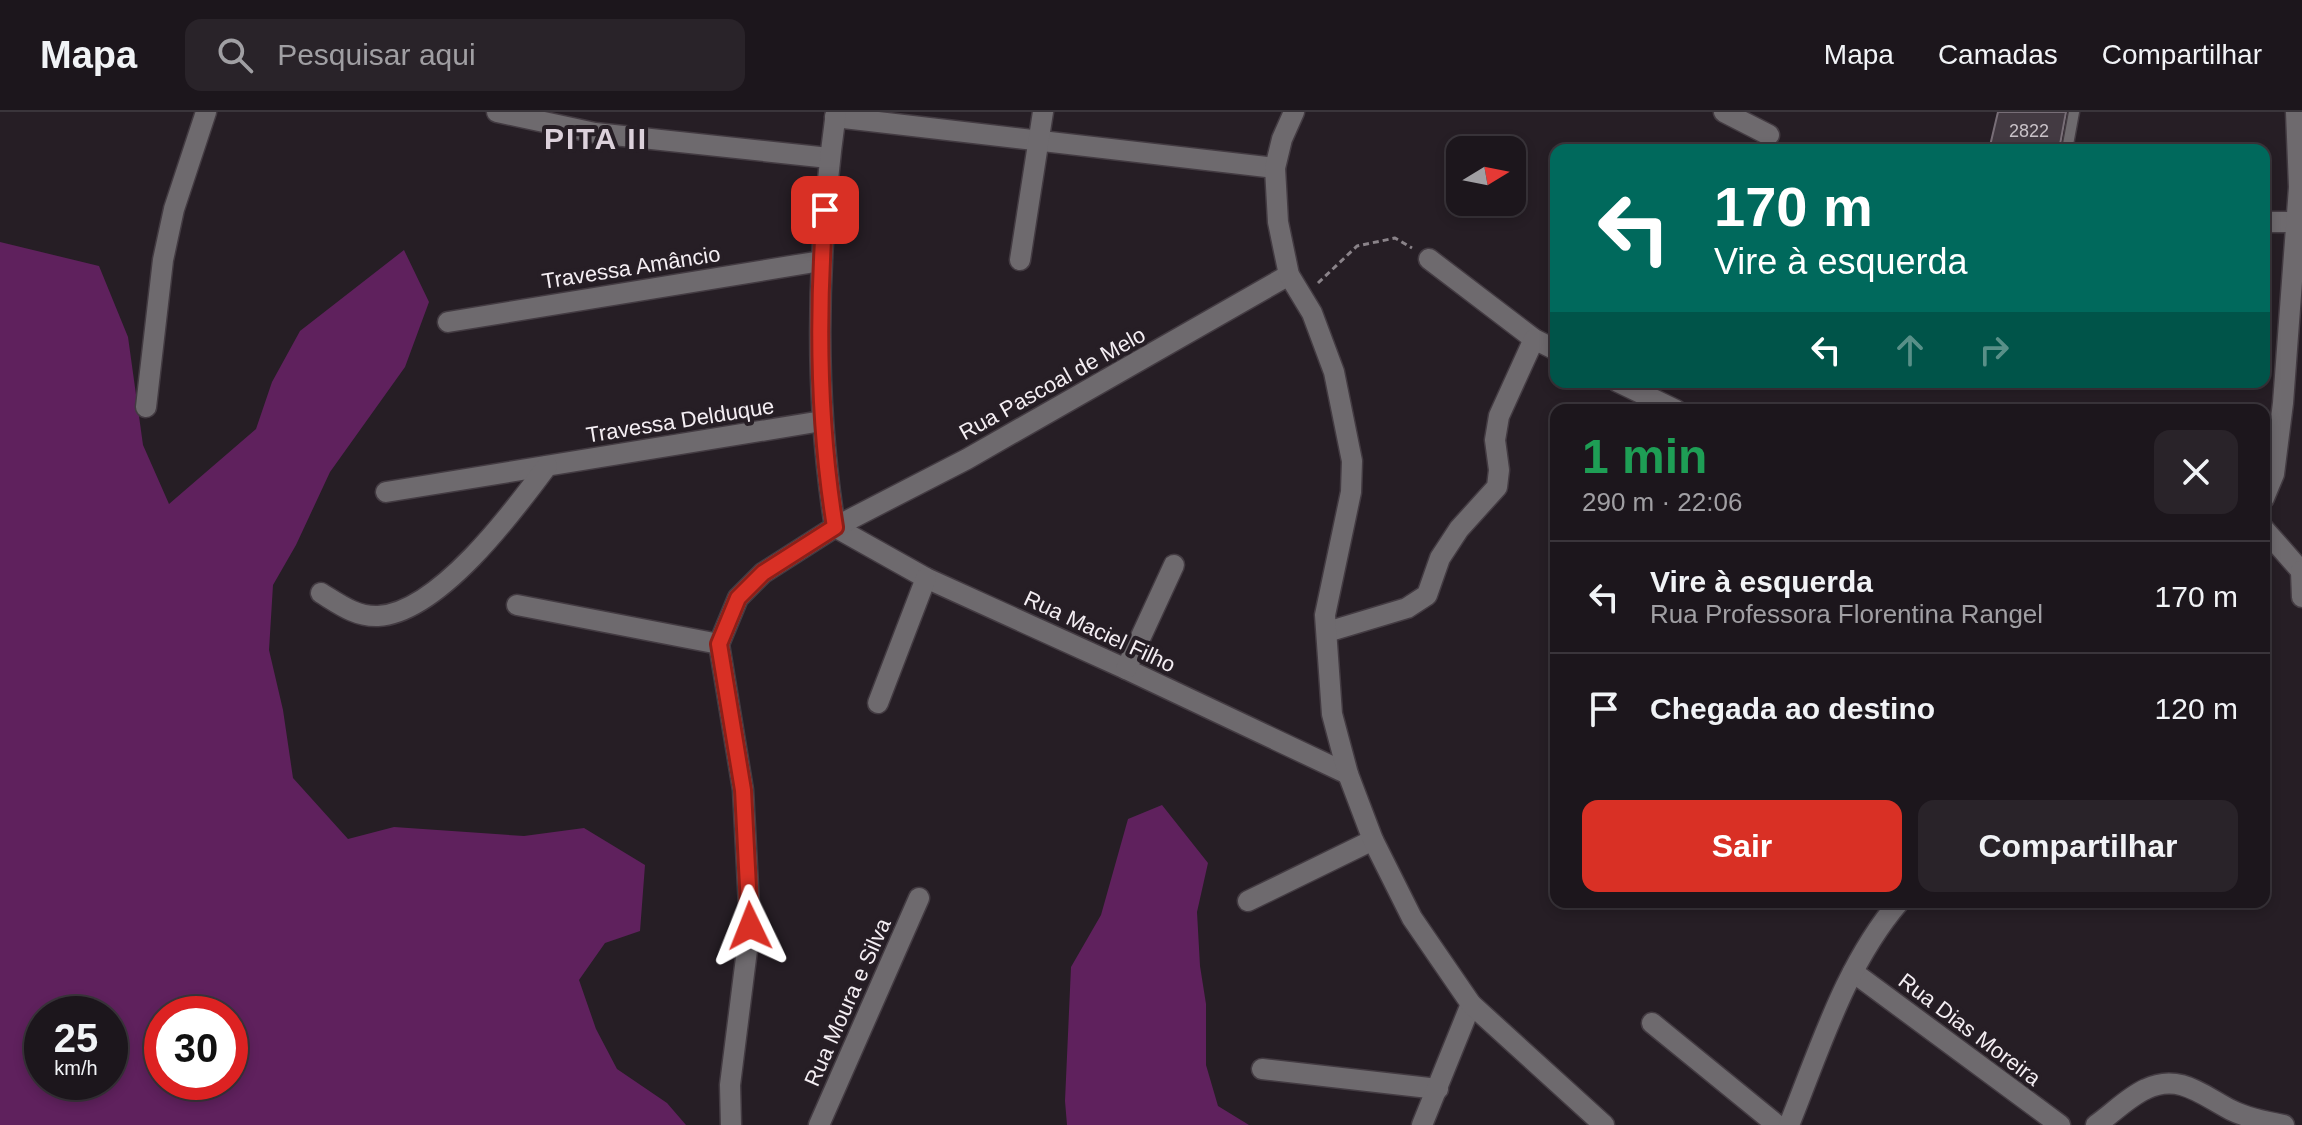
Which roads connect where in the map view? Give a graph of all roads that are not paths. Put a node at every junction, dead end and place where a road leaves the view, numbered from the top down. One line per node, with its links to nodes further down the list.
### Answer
1 (206, 112): 26 (street)
2 (497, 112): 12 (street)
3 (1043, 112): 10 (street)
4 (1294, 112): 13 (street)
5 (1724, 112): 9 (street)
6 (2074, 112): 11 (lane)
7 (2296, 112): 15 (street)
8 (835, 115): 10 (street); 12 (street)
9 (1769, 135)
10 (1039, 140): 13 (street); 17 (street)
11 (2068, 144)
12 (829, 158): 19 (street)
13 (1275, 168): 20 (street)
14 (2270, 222): 15 (street)
15 (2295, 222): 18 (street)
16 (1429, 259): 22 (street)
17 (1020, 260)
18 (2298, 260): 29 (street)
19 (821, 261): 21 (street, Travessa Amâncio); 27 (street)
20 (1289, 275): 31 (street, Rua Pascoal de Melo); 39 (street)
21 (448, 322)
22 (1534, 339): 23 (street); 39 (street)
23 (1550, 347)
24 (1630, 388): 25 (street)
25 (1664, 404)
26 (146, 407)
27 (822, 421): 28 (street, Travessa Delduque); 31 (street)
28 (547, 466): 30 (street, Travessa Delduque); 36 (street)
29 (2270, 484)
30 (386, 492)
31 (835, 527): 35 (street, Rua Maciel Filho); 40 (street, Rua Pascoal de Melo)
32 (2270, 536): 34 (street)
33 (1174, 565): 41 (street)
34 (2302, 572): 37 (street)
35 (926, 578): 41 (street, Rua Maciel Filho); 42 (street)
36 (321, 593)
37 (2302, 597)
38 (517, 605): 40 (street)
39 (1327, 632): 43 (street)
40 (719, 644): 53 (street)
41 (1126, 669): 43 (street, Rua Maciel Filho)
42 (878, 703)
43 (1348, 774): 44 (street)
44 (1373, 840): 46 (street); 49 (street)
45 (919, 898): 54 (street, Rua Moura e Silva)
46 (1248, 901)
47 (1894, 908): 48 (street)
48 (1853, 972): 58 (street); 59 (street, Rua Dias Moreira)
49 (1471, 1004): 52 (street); 56 (street)
50 (1652, 1023): 57 (street)
51 (1262, 1069): 52 (street)
52 (1438, 1089): 55 (street)
53 (731, 1125)
54 (819, 1125)
55 (1422, 1125)
56 (1604, 1125)
57 (1777, 1125)
58 (1789, 1125)
59 (2060, 1125)
60 (2096, 1125): 61 (street)
61 (2284, 1125)

